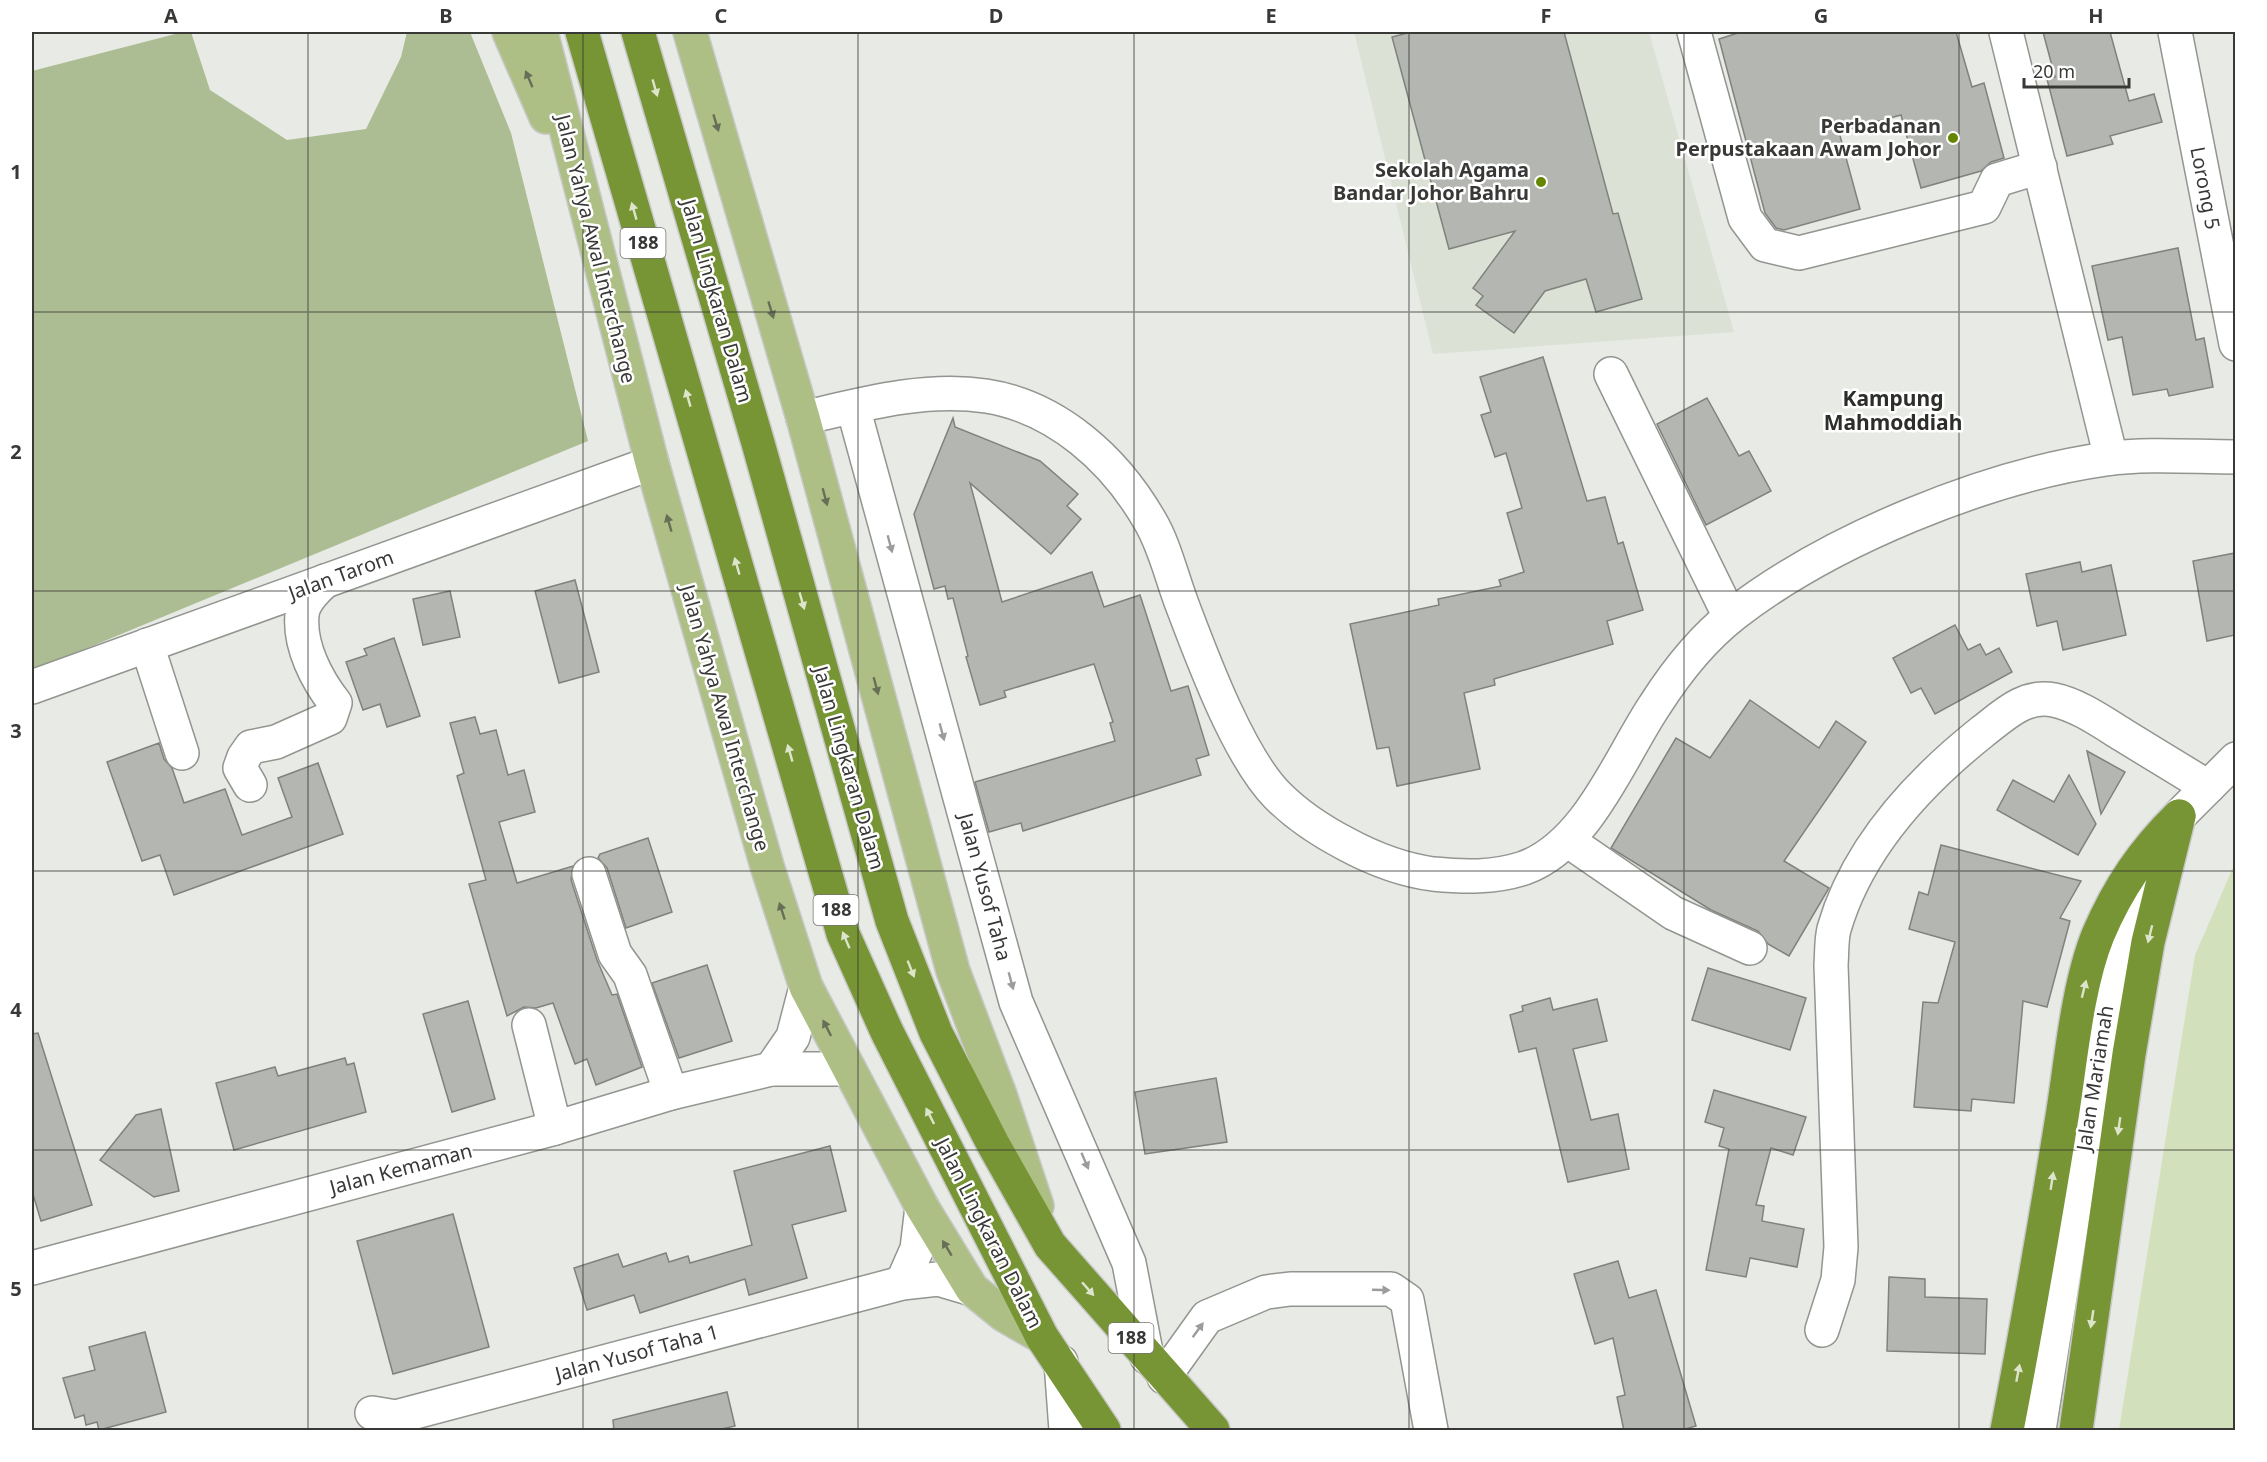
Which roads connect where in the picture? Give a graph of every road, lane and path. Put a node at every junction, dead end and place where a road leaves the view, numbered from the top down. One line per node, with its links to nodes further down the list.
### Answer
1 (509, 32): 12 (main road, one-way to 1)
2 (582, 32): 44 (highway, Jalan Lingkaran Dalam / 188, one-way to 2)
3 (638, 32): 39 (highway, Jalan Lingkaran Dalam / 188, one-way to 39)
4 (690, 32): 10 (main road)
5 (704, 32): 10 (main road)
6 (1694, 32): 11 (street)
7 (2006, 32): 11 (street)
8 (2175, 32): 13 (street, Lorong 5)
9 (545, 37): 12 (main road, Jalan Yahya Awal Interchange)
10 (699, 67): 16 (main road, one-way to 16)
11 (2040, 167): 18 (street)
12 (585, 210): 19 (main road, Jalan Yahya Awal Interchange)
13 (2235, 344)
14 (1611, 374): 21 (street)
15 (853, 407): 16 (street); 29 (street); 45 (street, Jalan Yusof Taha, one-way to 45)
16 (803, 418): 39 (main road, one-way to 39)
17 (2235, 457): 18 (street)
18 (2111, 458): 21 (street)
19 (652, 463): 20 (street, Jalan Tarom); 32 (main road, Jalan Yahya Awal Interchange, one-way to 19)
20 (325, 581): 22 (street, Jalan Tarom); 26 (street)
21 (1730, 617): 29 (street)
22 (155, 666): 23 (street, Jalan Tarom); 24 (street)
23 (32, 687)
24 (182, 753)
25 (2235, 759): 27 (street, Jalan Mariamah)
26 (250, 785)
27 (2208, 787): 28 (street, Jalan Mariamah); 43 (street)
28 (2179, 816): 51 (highway, one-way to 28); 52 (street, Jalan Mariamah); 53 (highway, one-way to 53)
29 (1566, 840): 31 (street)
30 (589, 874): 36 (street)
31 (1750, 948)
32 (806, 987): 34 (street); 35 (main road, Jalan Yahya Awal Interchange, one-way to 32)
33 (529, 1025): 37 (street)
34 (771, 1069): 35 (street, Jalan Kemaman); 36 (street, Jalan Kemaman)
35 (848, 1069): 38 (main road, Jalan Yahya Awal Interchange)
36 (671, 1093): 37 (street, Jalan Kemaman)
37 (555, 1128): 40 (street, Jalan Kemaman)
38 (922, 1207): 41 (street); 42 (main road, Jalan Yahya Awal Interchange, one-way to 38)
39 (1050, 1245): 45 (highway, Jalan Lingkaran Dalam / 188, one-way to 45)
40 (32, 1268)
41 (902, 1283): 42 (street, Jalan Yusof Taha 1); 46 (street, Jalan Yusof Taha 1)
42 (972, 1289): 44 (main road, Jalan Yahya Awal Interchange)
43 (1822, 1330)
44 (1051, 1349): 47 (street); 48 (highway, Jalan Lingkaran Dalam / 188)
45 (1156, 1367): 49 (highway, Jalan Lingkaran Dalam / 188); 50 (street, one-way to 50)
46 (372, 1413)
47 (1066, 1431)
48 (1104, 1431)
49 (1213, 1431)
50 (1431, 1431)
51 (2007, 1431)
52 (2039, 1431)
53 (2076, 1431)

